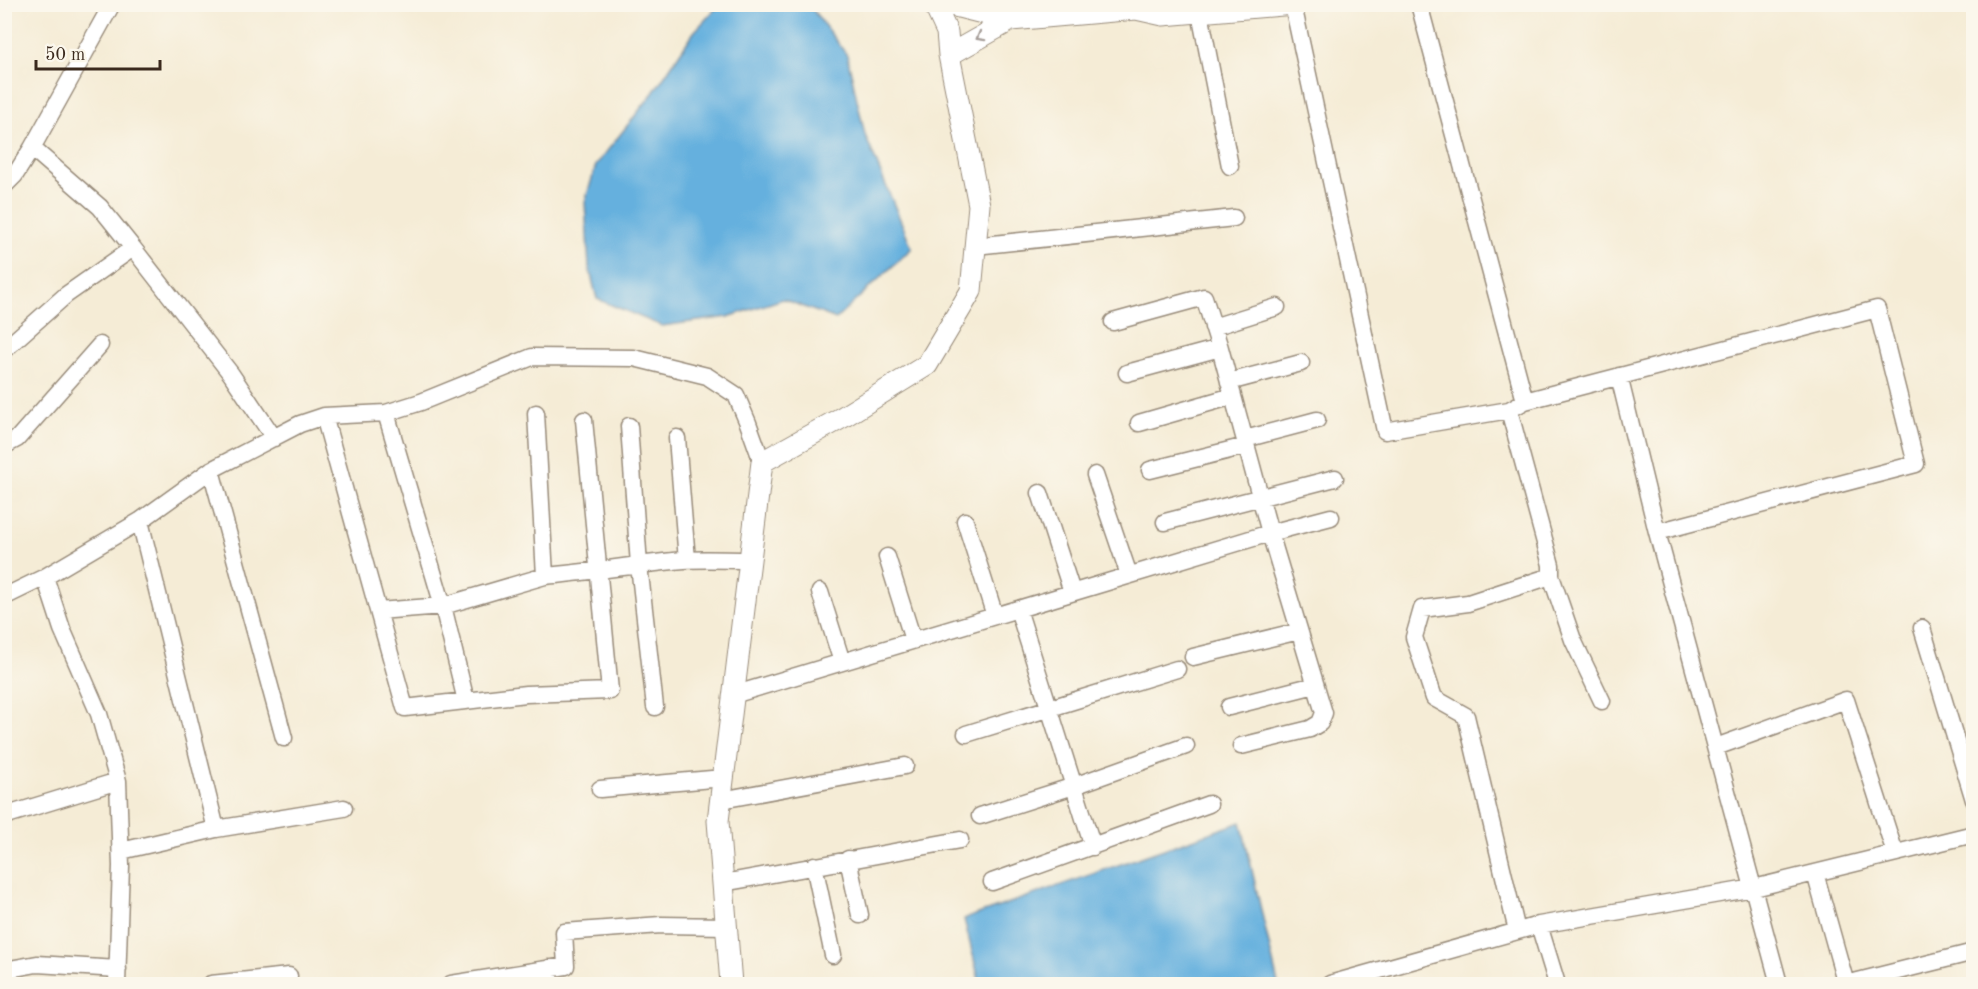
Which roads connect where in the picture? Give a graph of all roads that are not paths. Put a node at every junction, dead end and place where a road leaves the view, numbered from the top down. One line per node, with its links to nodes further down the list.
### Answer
1 (112, 4): 10 (street)
2 (934, 4): 9 (street)
3 (947, 4): 8 (street)
4 (1419, 4): 26 (street)
5 (1294, 5): 7 (street); 27 (street)
6 (1140, 7): 7 (street); 8 (street)
7 (1200, 13): 11 (street)
8 (1011, 20): 9 (street, one-way to 9)
9 (949, 55): 14 (street)
10 (32, 148): 12 (street); 15 (street)
11 (1230, 166)
12 (4, 186)
13 (1234, 218): 14 (street)
14 (975, 246): 39 (street)
15 (133, 248): 21 (street); 35 (street)
16 (1277, 307): 18 (street)
17 (1113, 322): 18 (street)
18 (1213, 327): 20 (street)
19 (100, 345): 38 (street)
20 (1220, 348): 23 (street); 25 (street)
21 (4, 350)
22 (1301, 363): 25 (street)
23 (1127, 373)
24 (1619, 376): 26 (street); 51 (street); 51 (street)
25 (1231, 389): 33 (street); 37 (street)
26 (1525, 401): 27 (street)
27 (1509, 410): 59 (street)
28 (386, 413): 30 (street); 39 (street); 64 (street)
29 (536, 413): 58 (street)
30 (324, 416): 35 (street); 66 (street)
31 (584, 420): 56 (street)
32 (1317, 420): 37 (street)
33 (1139, 423)
34 (629, 426): 55 (street)
35 (274, 438): 40 (street)
36 (677, 438): 53 (street)
37 (1246, 442): 41 (street); 45 (street)
38 (4, 446)
39 (762, 462): 54 (street)
40 (211, 470): 47 (street); 82 (street)
41 (1150, 470)
42 (1095, 475): 57 (street)
43 (1335, 478): 45 (street)
44 (1040, 493): 62 (street)
45 (1260, 497): 49 (street); 50 (street)
46 (1331, 517): 50 (street)
47 (140, 521): 60 (street); 97 (street)
48 (965, 521): 67 (street)
49 (1165, 522)
50 (1270, 532): 57 (street); 69 (street)
51 (1657, 532): 85 (street)
52 (887, 557): 70 (street)
53 (687, 560): 54 (street); 55 (street)
54 (750, 560): 75 (street)
55 (639, 565): 56 (street); 78 (street)
56 (599, 572): 58 (street); 76 (street)
57 (1129, 575): 62 (street)
58 (545, 576): 64 (street)
59 (1551, 576): 77 (street); 112 (street)
60 (45, 577): 63 (street); 88 (street)
61 (820, 592): 72 (street)
62 (1072, 592): 65 (street)
63 (4, 597)
64 (443, 606): 66 (street); 76 (street)
65 (1018, 609): 67 (street); 80 (street)
66 (378, 611): 76 (street)
67 (995, 616): 70 (street)
68 (1922, 628): 92 (street)
69 (1299, 631): 71 (street); 74 (street)
70 (913, 640): 72 (street)
71 (1193, 657)
72 (842, 662): 75 (street)
73 (1177, 669): 80 (street)
74 (1315, 685): 79 (street); 84 (street)
75 (733, 695): 87 (street)
76 (466, 701)
77 (1602, 701)
78 (655, 707)
79 (1229, 707)
80 (1049, 708): 81 (street); 89 (street)
81 (966, 734)
82 (284, 738)
83 (1186, 746): 89 (street)
84 (1241, 746)
85 (1716, 747): 102 (street); 108 (street)
86 (905, 766): 91 (street)
87 (723, 778): 90 (street); 91 (street)
88 (118, 781): 95 (street); 101 (street)
89 (1074, 786): 96 (street); 100 (street)
90 (600, 789)
91 (721, 800): 107 (street)
92 (1974, 800)
93 (1209, 804): 100 (street)
94 (344, 808): 97 (street)
95 (4, 816)
96 (980, 816)
97 (216, 829): 101 (street)
98 (1974, 834): 102 (street)
99 (960, 840): 103 (street)
100 (1093, 847): 106 (street)
101 (121, 852): 118 (street)
102 (1895, 853): 105 (street)
103 (848, 859): 104 (street); 109 (street)
104 (814, 865): 107 (street); 114 (street)
105 (1815, 873): 108 (street); 113 (street)
106 (992, 882)
107 (723, 883): 111 (street)
108 (1754, 888): 110 (street); 124 (street)
109 (860, 915)
110 (1539, 925): 112 (street); 123 (street)
111 (727, 926): 117 (street); 121 (street)
112 (1516, 931): 122 (street)
113 (1974, 952)
114 (833, 954)
115 (4, 970): 118 (street)
116 (289, 976): 119 (street)
117 (550, 976): 120 (street)
118 (117, 977)
119 (211, 984)
120 (451, 984)
121 (731, 984)
122 (1330, 984)
123 (1557, 984)
124 (1779, 984)

